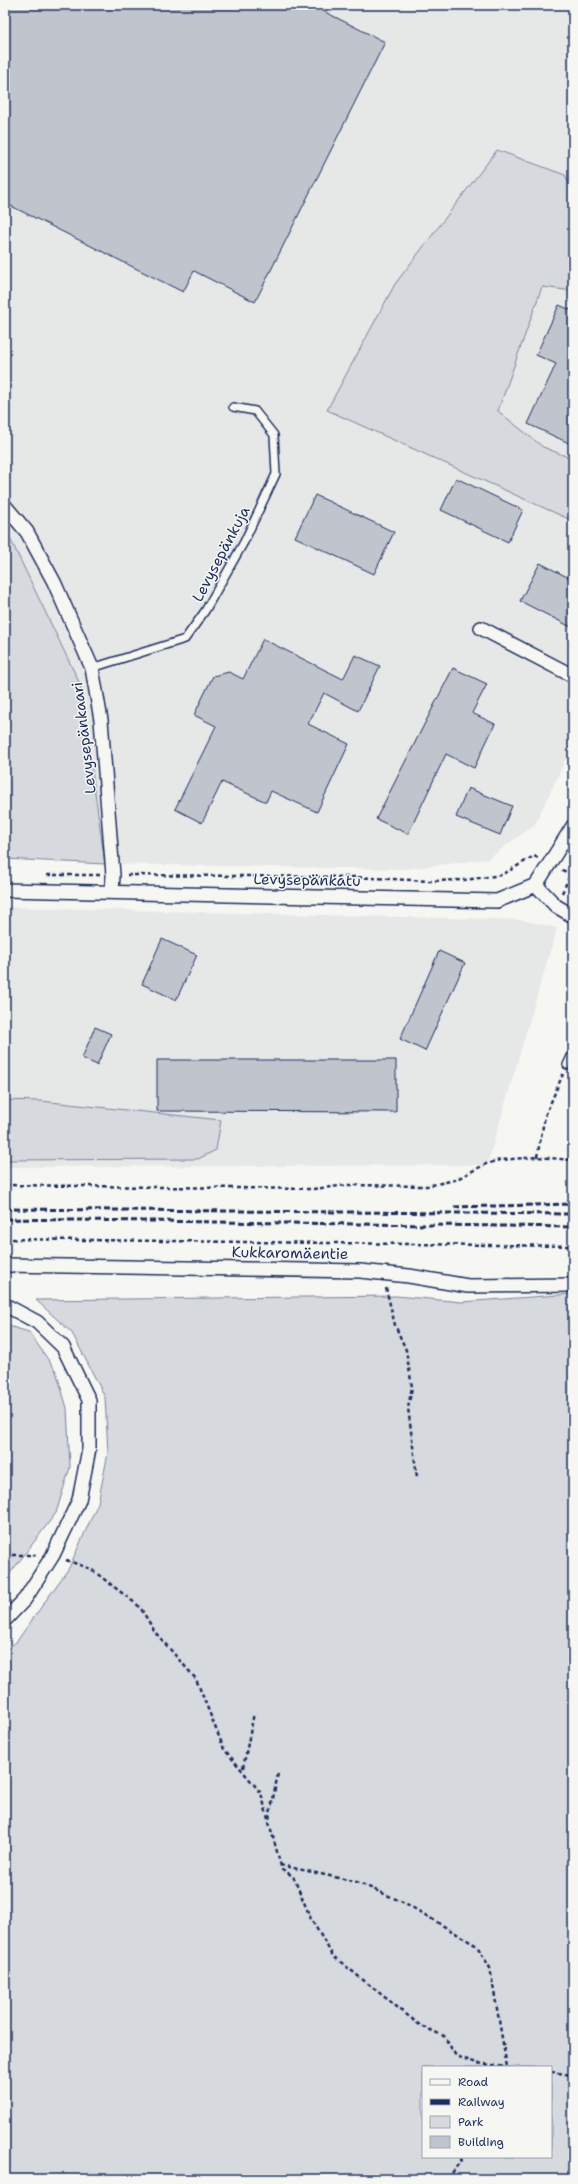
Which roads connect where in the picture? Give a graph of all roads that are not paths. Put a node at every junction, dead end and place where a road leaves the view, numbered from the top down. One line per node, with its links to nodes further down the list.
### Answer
1 (232, 407): 4 (lane, Levysepänkuja)
2 (5, 506): 4 (street, Levysepänkaari)
3 (481, 628): 5 (street)
4 (92, 668): 9 (street, Levysepänkaari)
5 (573, 676)
6 (573, 826): 7 (street)
7 (536, 885): 9 (street, Levysepänkatu); 10 (street)
8 (5, 890): 9 (street, Levysepänkatu)
9 (112, 892)
10 (573, 916)
11 (573, 1052): 12 (lane)
12 (567, 1065)
13 (5, 1265): 14 (street, Kukkaromäentie)
14 (573, 1285)
15 (5, 1305): 16 (street)
16 (5, 1620)

